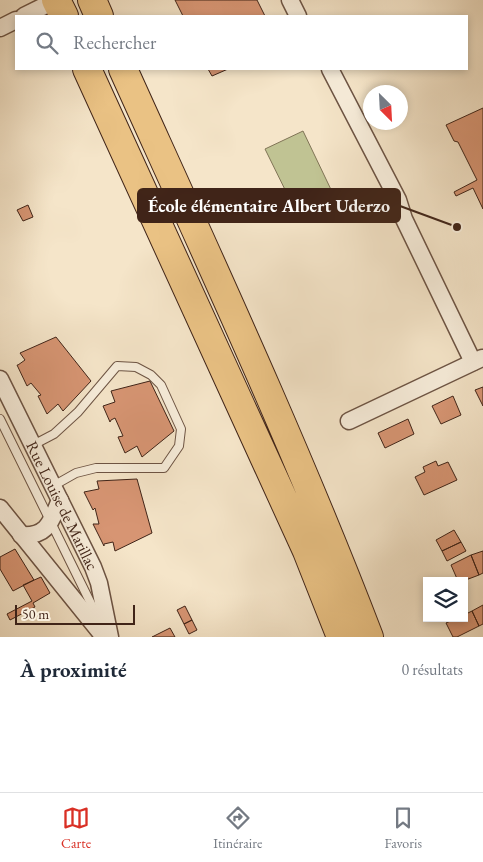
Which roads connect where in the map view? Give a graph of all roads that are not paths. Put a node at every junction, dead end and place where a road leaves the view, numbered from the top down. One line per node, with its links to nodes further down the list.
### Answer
1 (56, 0): 4 (street); 5 (highway)
2 (92, 0): 6 (highway)
3 (290, 0): 7 (street)
4 (26, 15)
5 (64, 15)
6 (99, 15)
7 (298, 15)
8 (87, 70): 20 (highway)
9 (123, 70): 24 (highway)
10 (331, 70): 11 (street)
11 (478, 360): 14 (street)
12 (0, 379): 15 (street, Rue Louise de Marillac)
13 (0, 419): 18 (lane)
14 (349, 422)
15 (33, 445): 16 (street, Rue Louise de Marillac); 16 (lane)
16 (56, 493): 18 (street); 21 (street, Rue Louise de Marillac)
17 (0, 508): 19 (street)
18 (51, 522): 19 (street); 21 (lane)
19 (21, 535): 21 (street)
20 (310, 560): 22 (highway); 23 (highway)
21 (107, 637)
22 (331, 637)
23 (341, 637)
24 (370, 637)

